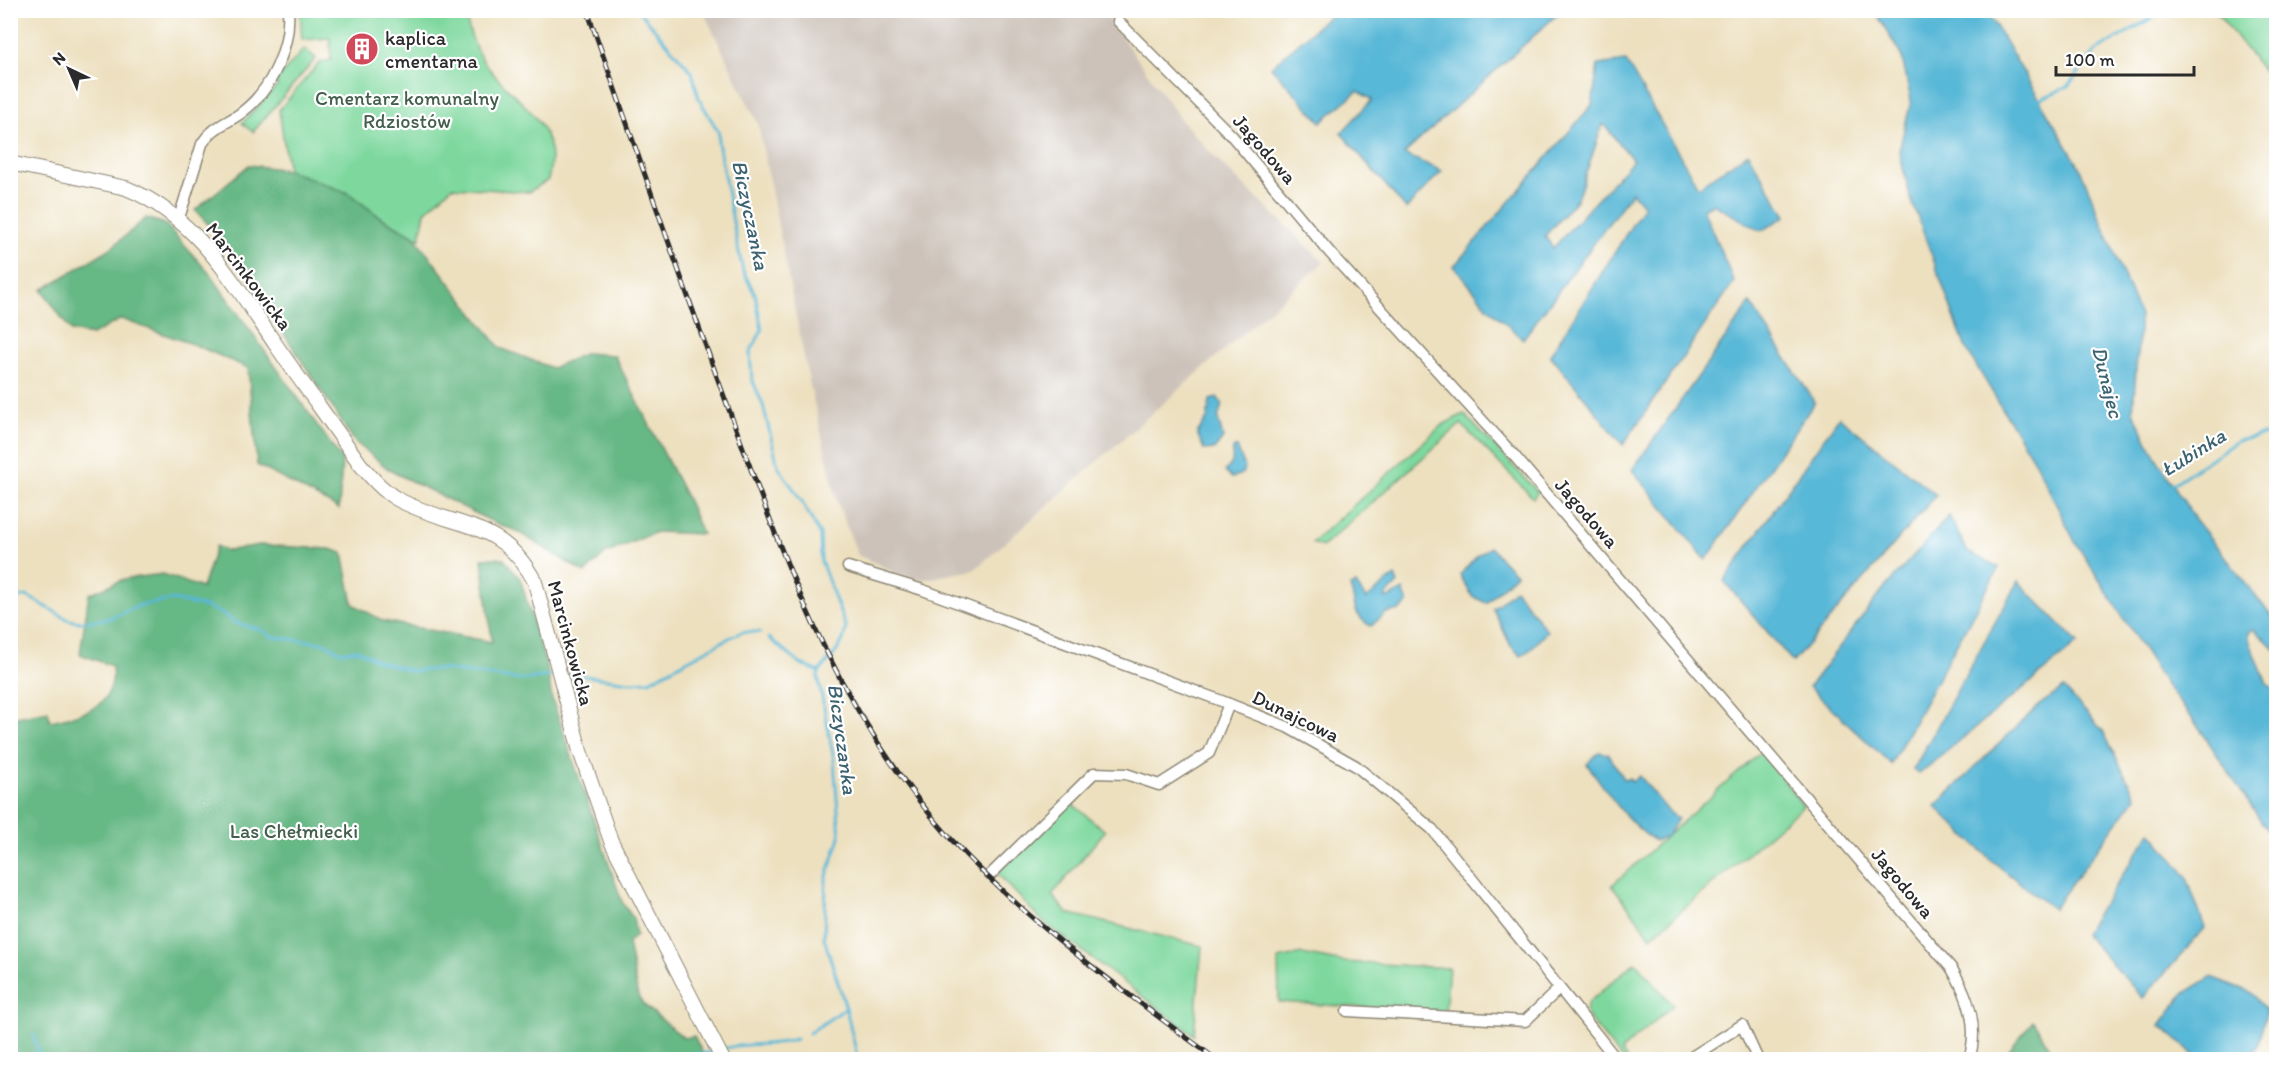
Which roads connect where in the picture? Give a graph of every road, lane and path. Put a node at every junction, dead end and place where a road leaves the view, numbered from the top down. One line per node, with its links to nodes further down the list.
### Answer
1 (288, 10): 4 (street)
2 (1118, 21): 14 (street, Jagodowa)
3 (10, 163): 4 (street, Marcinkowicka)
4 (179, 218): 10 (street, Marcinkowicka)
5 (848, 567): 6 (street, Dunajcowa)
6 (1229, 704): 7 (street); 8 (street, Dunajcowa)
7 (990, 875)
8 (1559, 989): 9 (street); 11 (street, Dunajcowa)
9 (1347, 1011)
10 (723, 1059)
11 (1617, 1059)
12 (1687, 1059): 13 (street)
13 (1758, 1059)
14 (1969, 1059)

